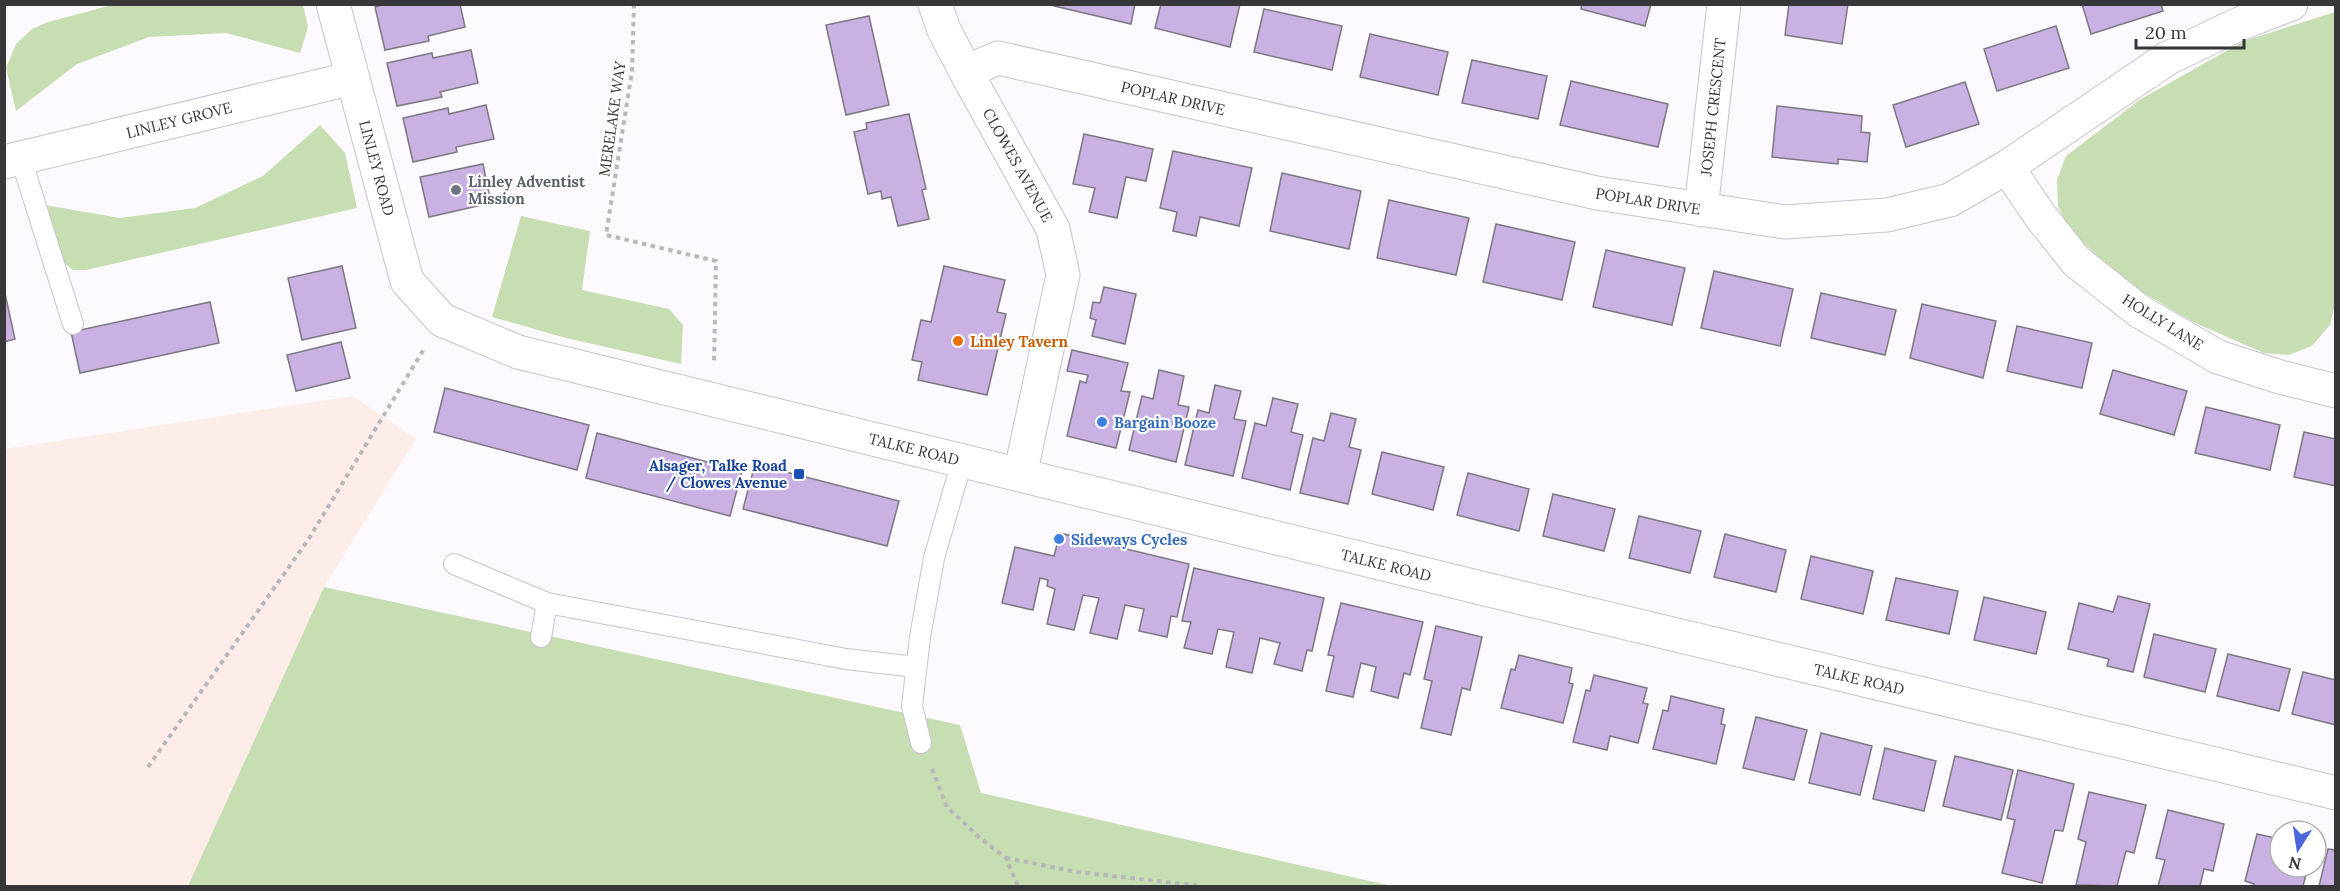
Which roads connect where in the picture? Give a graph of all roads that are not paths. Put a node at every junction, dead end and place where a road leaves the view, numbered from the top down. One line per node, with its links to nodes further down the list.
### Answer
1 (333, 4): 6 (street, LINLEY ROAD)
2 (935, 4): 5 (street, CLOWES AVENUE)
3 (1724, 4): 9 (street, JOSEPH CRESCENT)
4 (2291, 4): 8 (street, POPLAR DRIVE)
5 (966, 72): 9 (street, POPLAR DRIVE); 14 (street, CLOWES AVENUE)
6 (353, 78): 7 (street, LINLEY GROVE); 10 (street, LINLEY ROAD)
7 (13, 160): 11 (lane)
8 (2007, 167): 9 (street, POPLAR DRIVE); 12 (street, HOLLY LANE)
9 (1701, 210)
10 (442, 320): 13 (street, TALKE ROAD)
11 (73, 324)
12 (2334, 385)
13 (962, 461): 14 (street, TALKE ROAD); 18 (lane)
14 (1020, 475): 20 (street, TALKE ROAD)
15 (454, 564): 16 (lane)
16 (547, 603): 17 (lane); 18 (lane)
17 (541, 638)
18 (916, 667): 19 (lane)
19 (921, 743)
20 (2336, 793)

